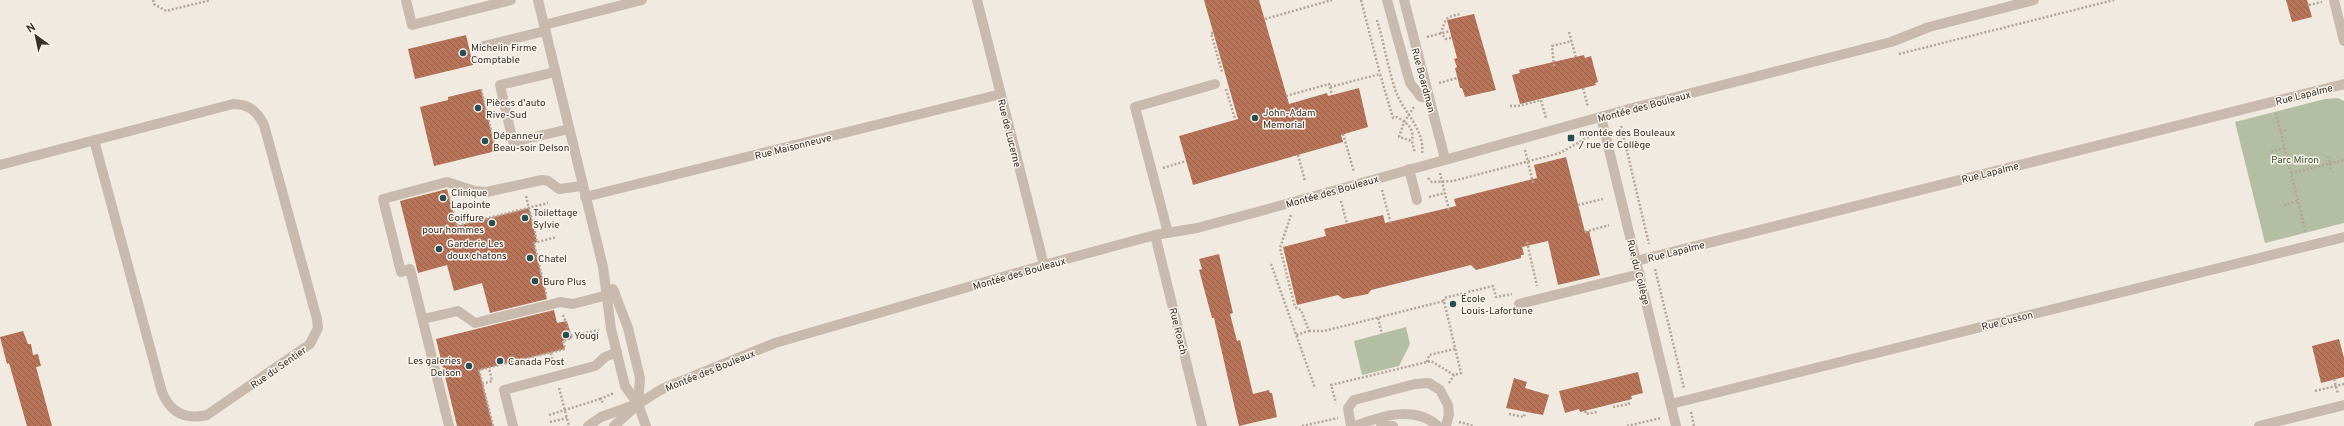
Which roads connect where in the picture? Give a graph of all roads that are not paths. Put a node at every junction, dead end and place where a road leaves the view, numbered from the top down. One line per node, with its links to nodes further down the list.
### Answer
1 (406, 0): 2 (street)
2 (511, 0)
3 (538, 0): 10 (street)
4 (642, 0): 10 (street)
5 (977, 0): 16 (street, Rue de Lucerne)
6 (1387, 0): 17 (street)
7 (1404, 0): 17 (street, Rue Boardman)
8 (2034, 0): 18 (street, Montée des Bouleaux)
9 (2334, 0): 11 (street)
10 (544, 28): 12 (street); 13 (street)
11 (2344, 41)
12 (484, 46)
13 (555, 72): 19 (street); 19 (street)
14 (1215, 84): 27 (street)
15 (2344, 84): 30 (street, Rue Lapalme)
16 (1001, 94): 25 (street, Rue Maisonneuve); 31 (street, Rue de Lucerne)
17 (1429, 98): 21 (street, Rue Boardman)
18 (1601, 117): 21 (street, Montée des Bouleaux); 30 (street, Rue du Collège)
19 (569, 129): 24 (street)
20 (94, 140): 20 (street, Rue du Sentier); 22 (street, Rue du Sentier)
21 (1445, 159): 23 (street, Montée des Bouleaux)
22 (0, 165)
23 (1408, 169): 26 (street); 27 (street, Montée des Bouleaux)
24 (582, 186): 25 (street); 35 (street)
25 (585, 197): 33 (street)
26 (1417, 200)
27 (1168, 233): 28 (street, Montée des Bouleaux)
28 (1155, 235): 31 (street, Montée des Bouleaux); 45 (street, Rue Roach)
29 (2344, 237): 38 (street, Rue Cusson)
30 (1636, 260): 32 (street, Rue du Collège)
31 (1044, 265): 37 (street, Montée des Bouleaux)
32 (1640, 274): 34 (street); 38 (street, Rue du Collège)
33 (611, 294): 35 (street); 36 (street); 37 (street)
34 (1519, 304)
35 (422, 319): 40 (street)
36 (617, 352): 37 (street); 41 (street)
37 (638, 404): 42 (street, Montée des Bouleaux); 43 (street, Montée des Bouleaux); 44 (street)
38 (1671, 404): 52 (street, Rue du Collège)
39 (2344, 405): 53 (street)
40 (449, 426)
41 (513, 426)
42 (588, 426)
43 (614, 426)
44 (646, 426)
45 (1202, 426)
46 (1351, 426): 51 (street)
47 (1355, 426): 50 (street)
48 (1381, 426): 49 (street)
49 (1393, 426)
50 (1438, 426)
51 (1446, 426)
52 (1676, 426)
53 (2259, 426)

